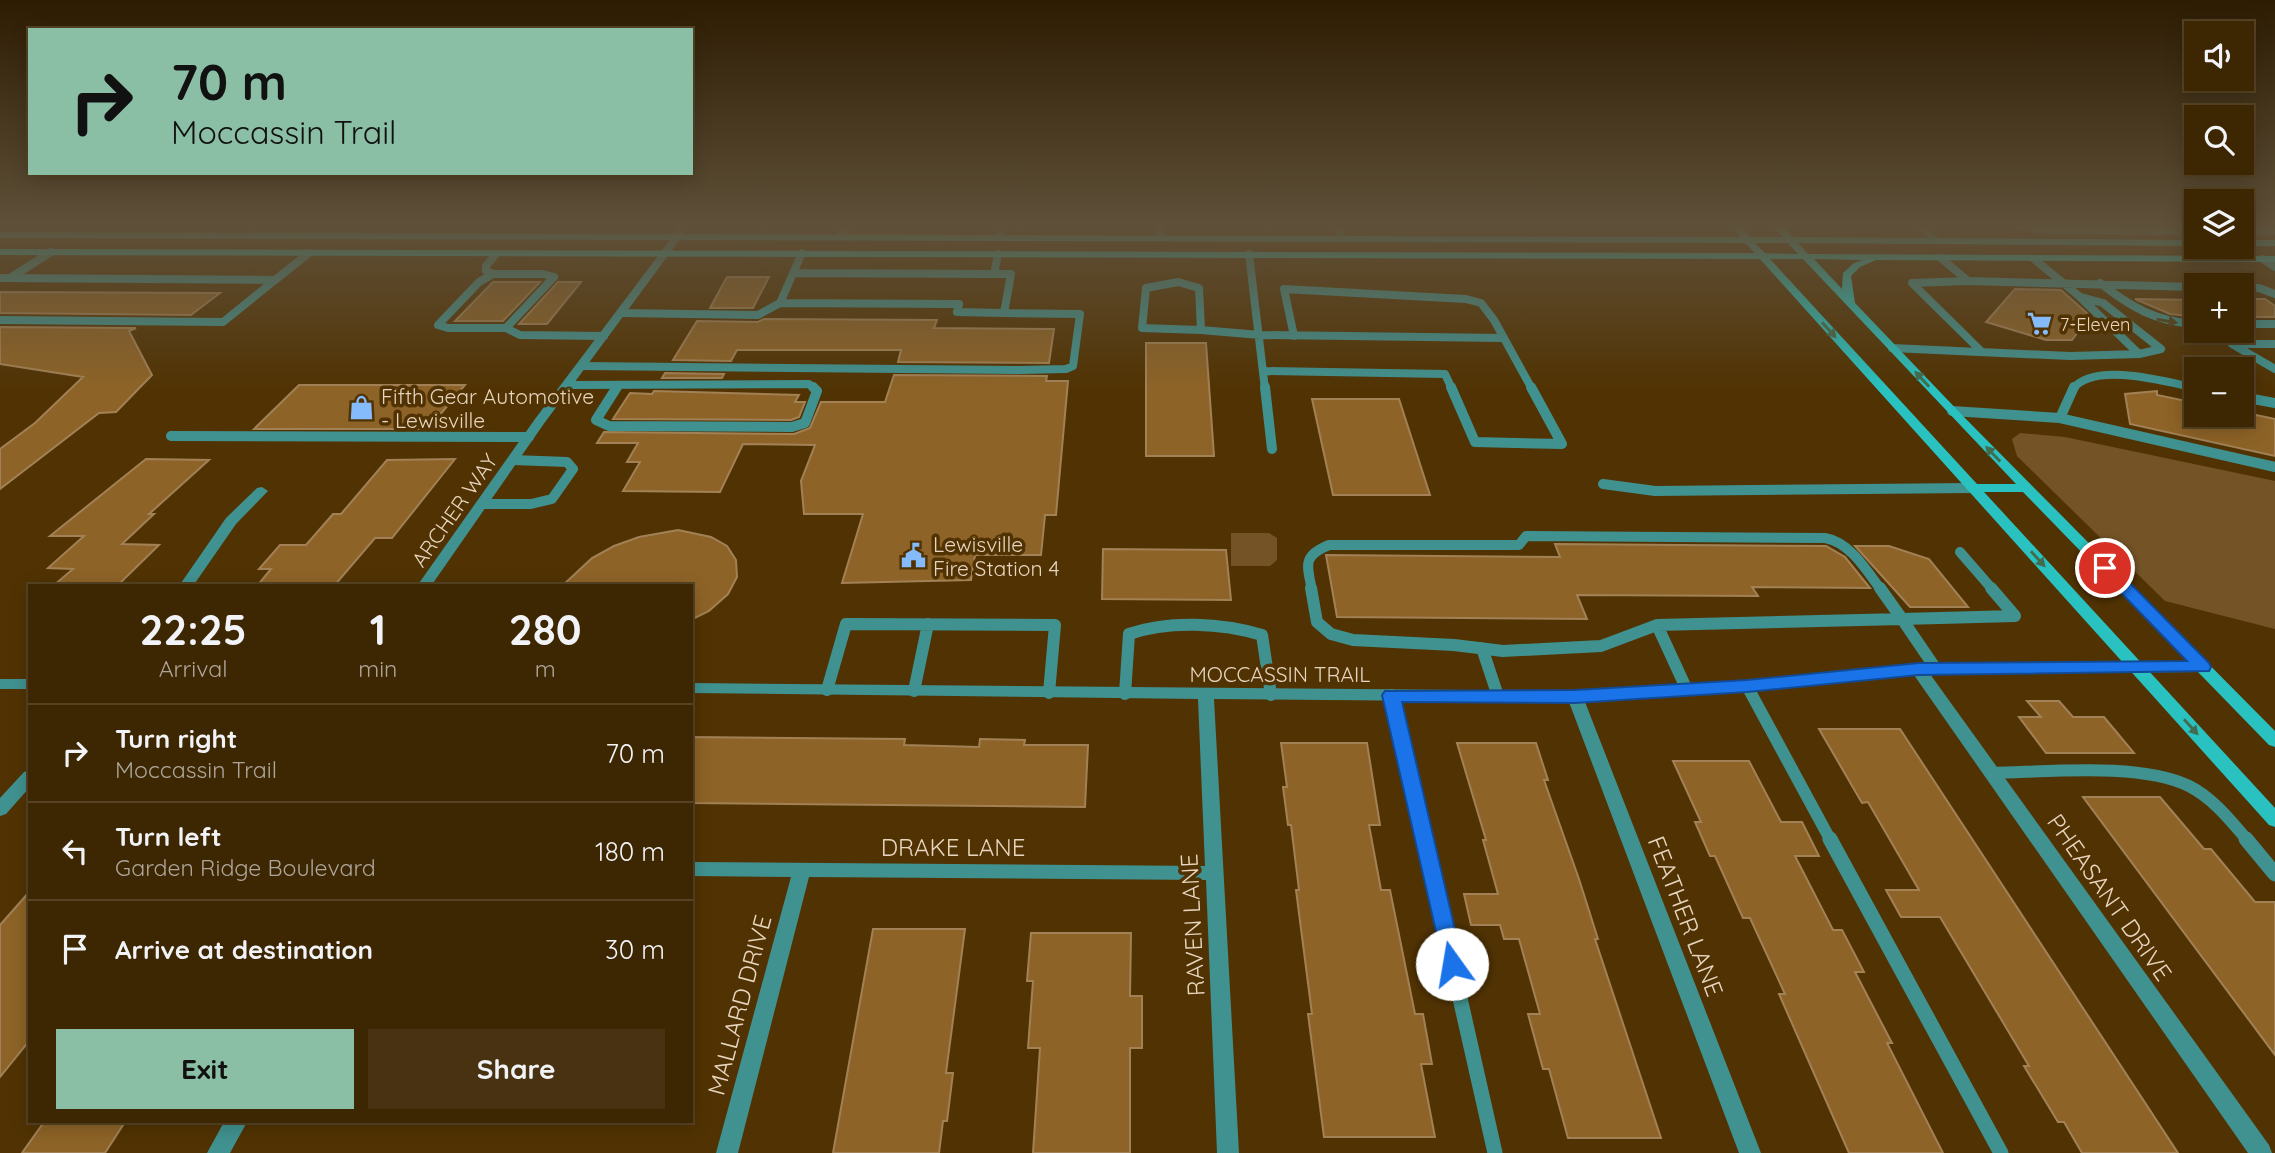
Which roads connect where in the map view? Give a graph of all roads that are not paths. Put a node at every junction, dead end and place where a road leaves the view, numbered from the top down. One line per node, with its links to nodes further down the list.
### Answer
1 (274, 281): 23 (lane)
2 (481, 281): 27 (lane)
3 (550, 281): 27 (lane)
4 (646, 281): 21 (street, ARCHER WAY)
5 (790, 281): 19 (lane)
6 (1010, 281): 22 (lane)
7 (1253, 281): 30 (lane)
8 (1785, 281): 53 (main road, one-way to 53)
9 (1829, 281): 20 (main road)
10 (1846, 281): 20 (main road)
11 (1968, 281): 13 (lane); 35 (lane)
12 (2060, 281): 13 (lane)
13 (2063, 283): 14 (lane); 18 (lane)
14 (2100, 283): 15 (lane); 24 (lane, one-way to 24)
15 (2184, 286)
16 (2254, 288): 17 (lane)
17 (2275, 294)
18 (2078, 296): 36 (lane); 36 (lane)
19 (780, 303): 21 (lane); 22 (lane)
20 (1855, 308): 34 (main road)
21 (621, 313): 29 (street, ARCHER WAY)
22 (1004, 313): 37 (lane)
23 (0, 320)
24 (2184, 324)
25 (2254, 324): 26 (lane)
26 (2275, 324)
27 (506, 328): 29 (lane)
28 (1201, 330): 28 (lane); 30 (lane)
29 (604, 335): 37 (street, ARCHER WAY)
30 (1260, 335): 31 (lane); 39 (lane)
31 (1294, 336): 32 (lane); 32 (lane)
32 (1504, 338): 39 (lane)
33 (2275, 344): 38 (lane)
34 (1892, 348): 35 (lane); 45 (main road, one-way to 34)
35 (1982, 352): 36 (lane)
36 (2139, 354)
37 (581, 366): 40 (street, ARCHER WAY)
38 (2275, 369)
39 (1264, 371): 49 (lane)
40 (567, 384): 41 (lane); 48 (street, ARCHER WAY)
41 (620, 384): 41 (lane)
42 (2184, 386): 46 (lane)
43 (2254, 399): 44 (lane)
44 (2275, 403)
45 (1955, 415): 46 (lane); 54 (main road, one-way to 45)
46 (2060, 418): 51 (lane)
47 (171, 436): 48 (lane)
48 (529, 437): 50 (street, ARCHER WAY)
49 (1272, 449)
50 (513, 460): 56 (street, ARCHER WAY); 56 (lane)
51 (2275, 467)
52 (1603, 484): 53 (lane)
53 (1973, 488): 54 (main road); 65 (main road, one-way to 65)
54 (2027, 488): 64 (main road)
55 (262, 491): 58 (street)
56 (482, 504): 59 (street, ARCHER WAY)
57 (1960, 552): 60 (lane)
58 (187, 584)
59 (425, 584)
60 (1899, 617): 62 (lane); 63 (lane); 66 (lane)
61 (928, 624): 71 (lane); 73 (lane); 74 (lane)
62 (1657, 625): 63 (lane); 72 (lane)
63 (1482, 648): 79 (lane)
64 (2203, 667): 65 (street, MOCCASSIN TRAIL); 81 (main road)
65 (2137, 668): 66 (street, MOCCASSIN TRAIL); 85 (main road, one-way to 85)
66 (1927, 669): 69 (street, MOCCASSIN TRAIL); 82 (street, PHEASANT DRIVE)
67 (0, 684): 68 (street)
68 (28, 684)
69 (1747, 686): 72 (street, MOCCASSIN TRAIL); 96 (lane)
70 (693, 688): 71 (street, MOCCASSIN TRAIL)
71 (827, 690): 73 (street, MOCCASSIN TRAIL)
72 (1687, 690): 80 (street, MOCCASSIN TRAIL)
73 (914, 691): 74 (street, MOCCASSIN TRAIL)
74 (1049, 693): 75 (street, MOCCASSIN TRAIL)
75 (1125, 694): 76 (street, MOCCASSIN TRAIL); 77 (lane)
76 (1206, 695): 77 (street, MOCCASSIN TRAIL); 88 (street, RAVEN LANE)
77 (1271, 695): 78 (street, MOCCASSIN TRAIL)
78 (1391, 695): 79 (street, MOCCASSIN TRAIL); 94 (lane)
79 (1497, 696): 80 (street, MOCCASSIN TRAIL)
80 (1575, 696): 95 (street, FEATHER LANE)
81 (2275, 741)
82 (1992, 773): 89 (lane); 97 (street, PHEASANT DRIVE)
83 (28, 778): 84 (street)
84 (0, 809)
85 (2275, 820)
86 (693, 869): 87 (street, DRAKE LANE)
87 (802, 870): 88 (street, DRAKE LANE); 92 (street, MALLARD DRIVE)
88 (1214, 873): 93 (street, RAVEN LANE)
89 (2275, 874)
90 (235, 1123): 91 (street)
91 (218, 1153)
92 (727, 1153)
93 (1228, 1153)
94 (1495, 1153)
95 (1750, 1153)
96 (2001, 1153)
97 (2261, 1153)

